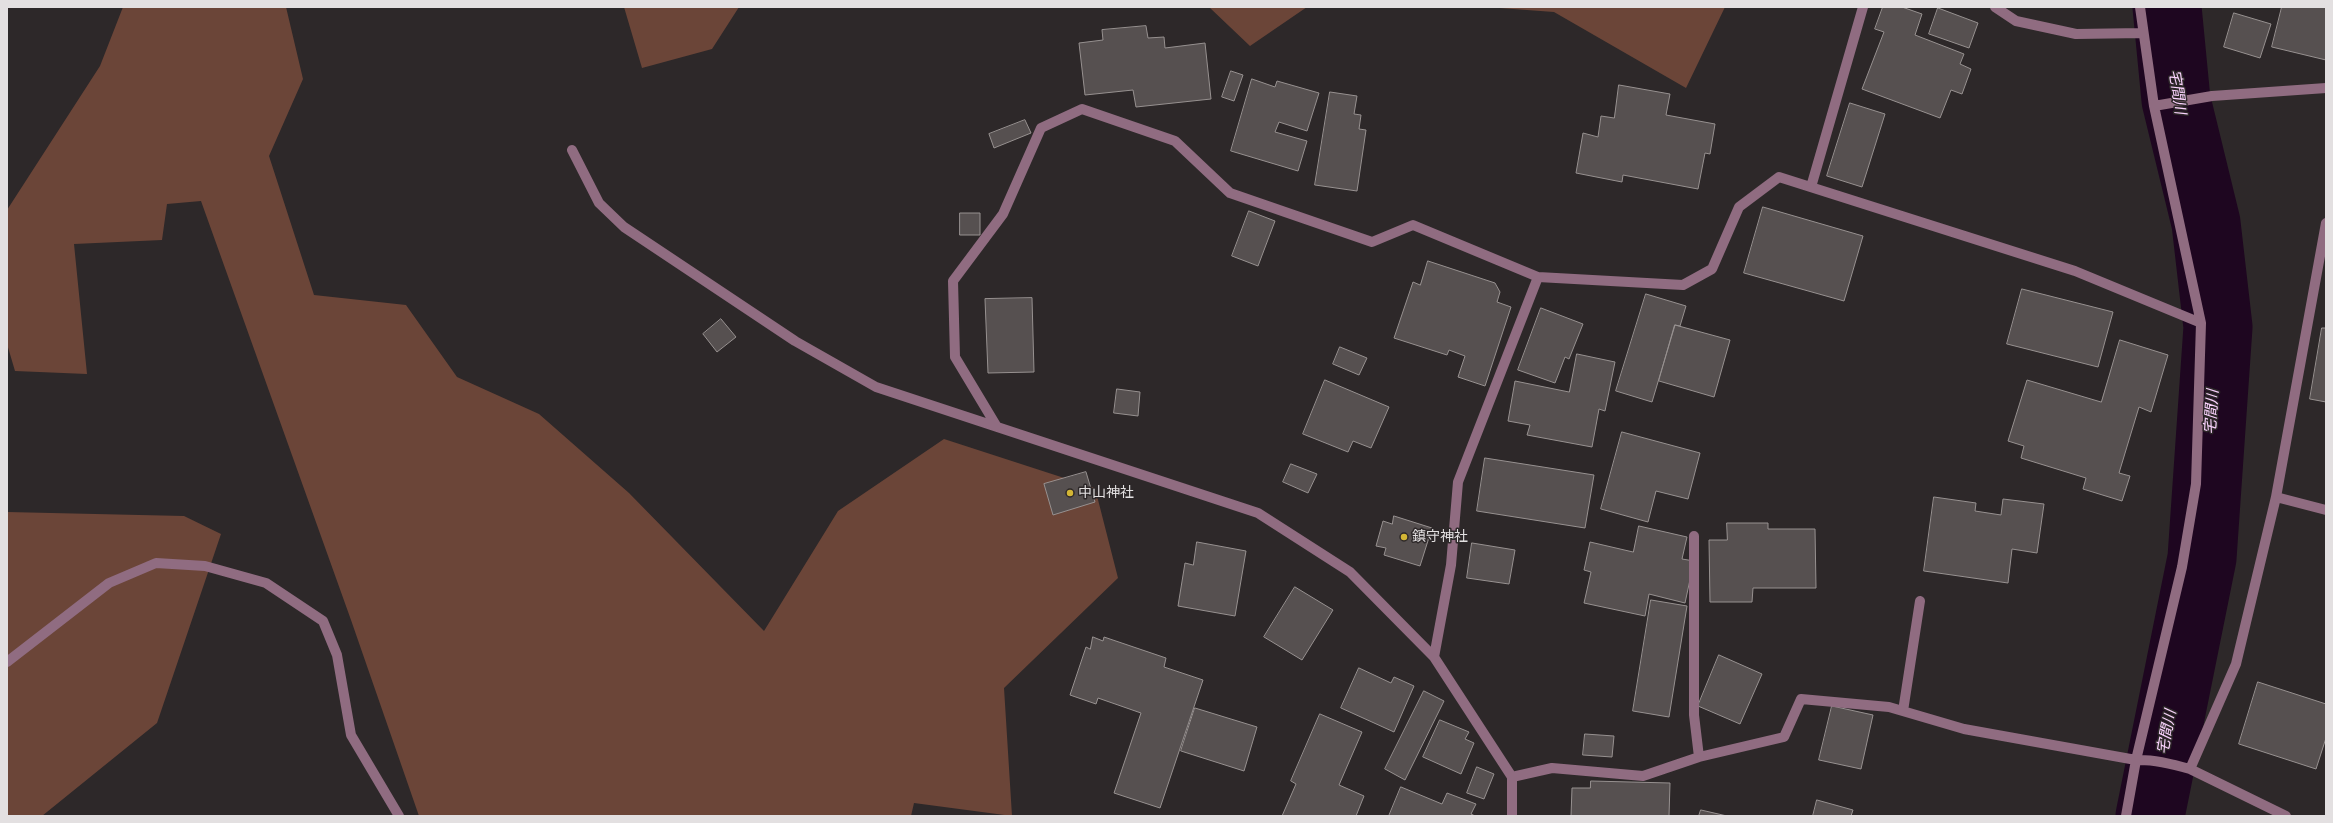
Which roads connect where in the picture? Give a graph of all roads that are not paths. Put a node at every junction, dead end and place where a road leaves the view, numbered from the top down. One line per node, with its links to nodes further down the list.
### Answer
1 (1863, 7): 8 (street)
2 (1996, 7): 4 (street)
3 (2140, 7): 4 (street)
4 (2142, 33): 6 (street)
5 (2326, 88): 6 (street)
6 (2155, 105): 11 (street)
7 (572, 150): 12 (street)
8 (1811, 187): 10 (street); 11 (street)
9 (2326, 223): 13 (street)
10 (1538, 277): 12 (street); 17 (street)
11 (2201, 323): 21 (street)
12 (997, 427): 17 (street)
13 (2276, 497): 14 (street); 22 (street)
14 (2326, 510)
15 (1694, 536): 20 (street)
16 (1920, 601): 19 (street)
17 (1434, 657): 23 (street)
18 (7, 662): 24 (street)
19 (1903, 711): 20 (street); 21 (street)
20 (1699, 757): 23 (street)
21 (2141, 760): 22 (street); 26 (street)
22 (2190, 769): 27 (street)
23 (1512, 777): 25 (street)
24 (399, 816)
25 (1512, 816)
26 (2126, 816)
27 (2286, 816)

